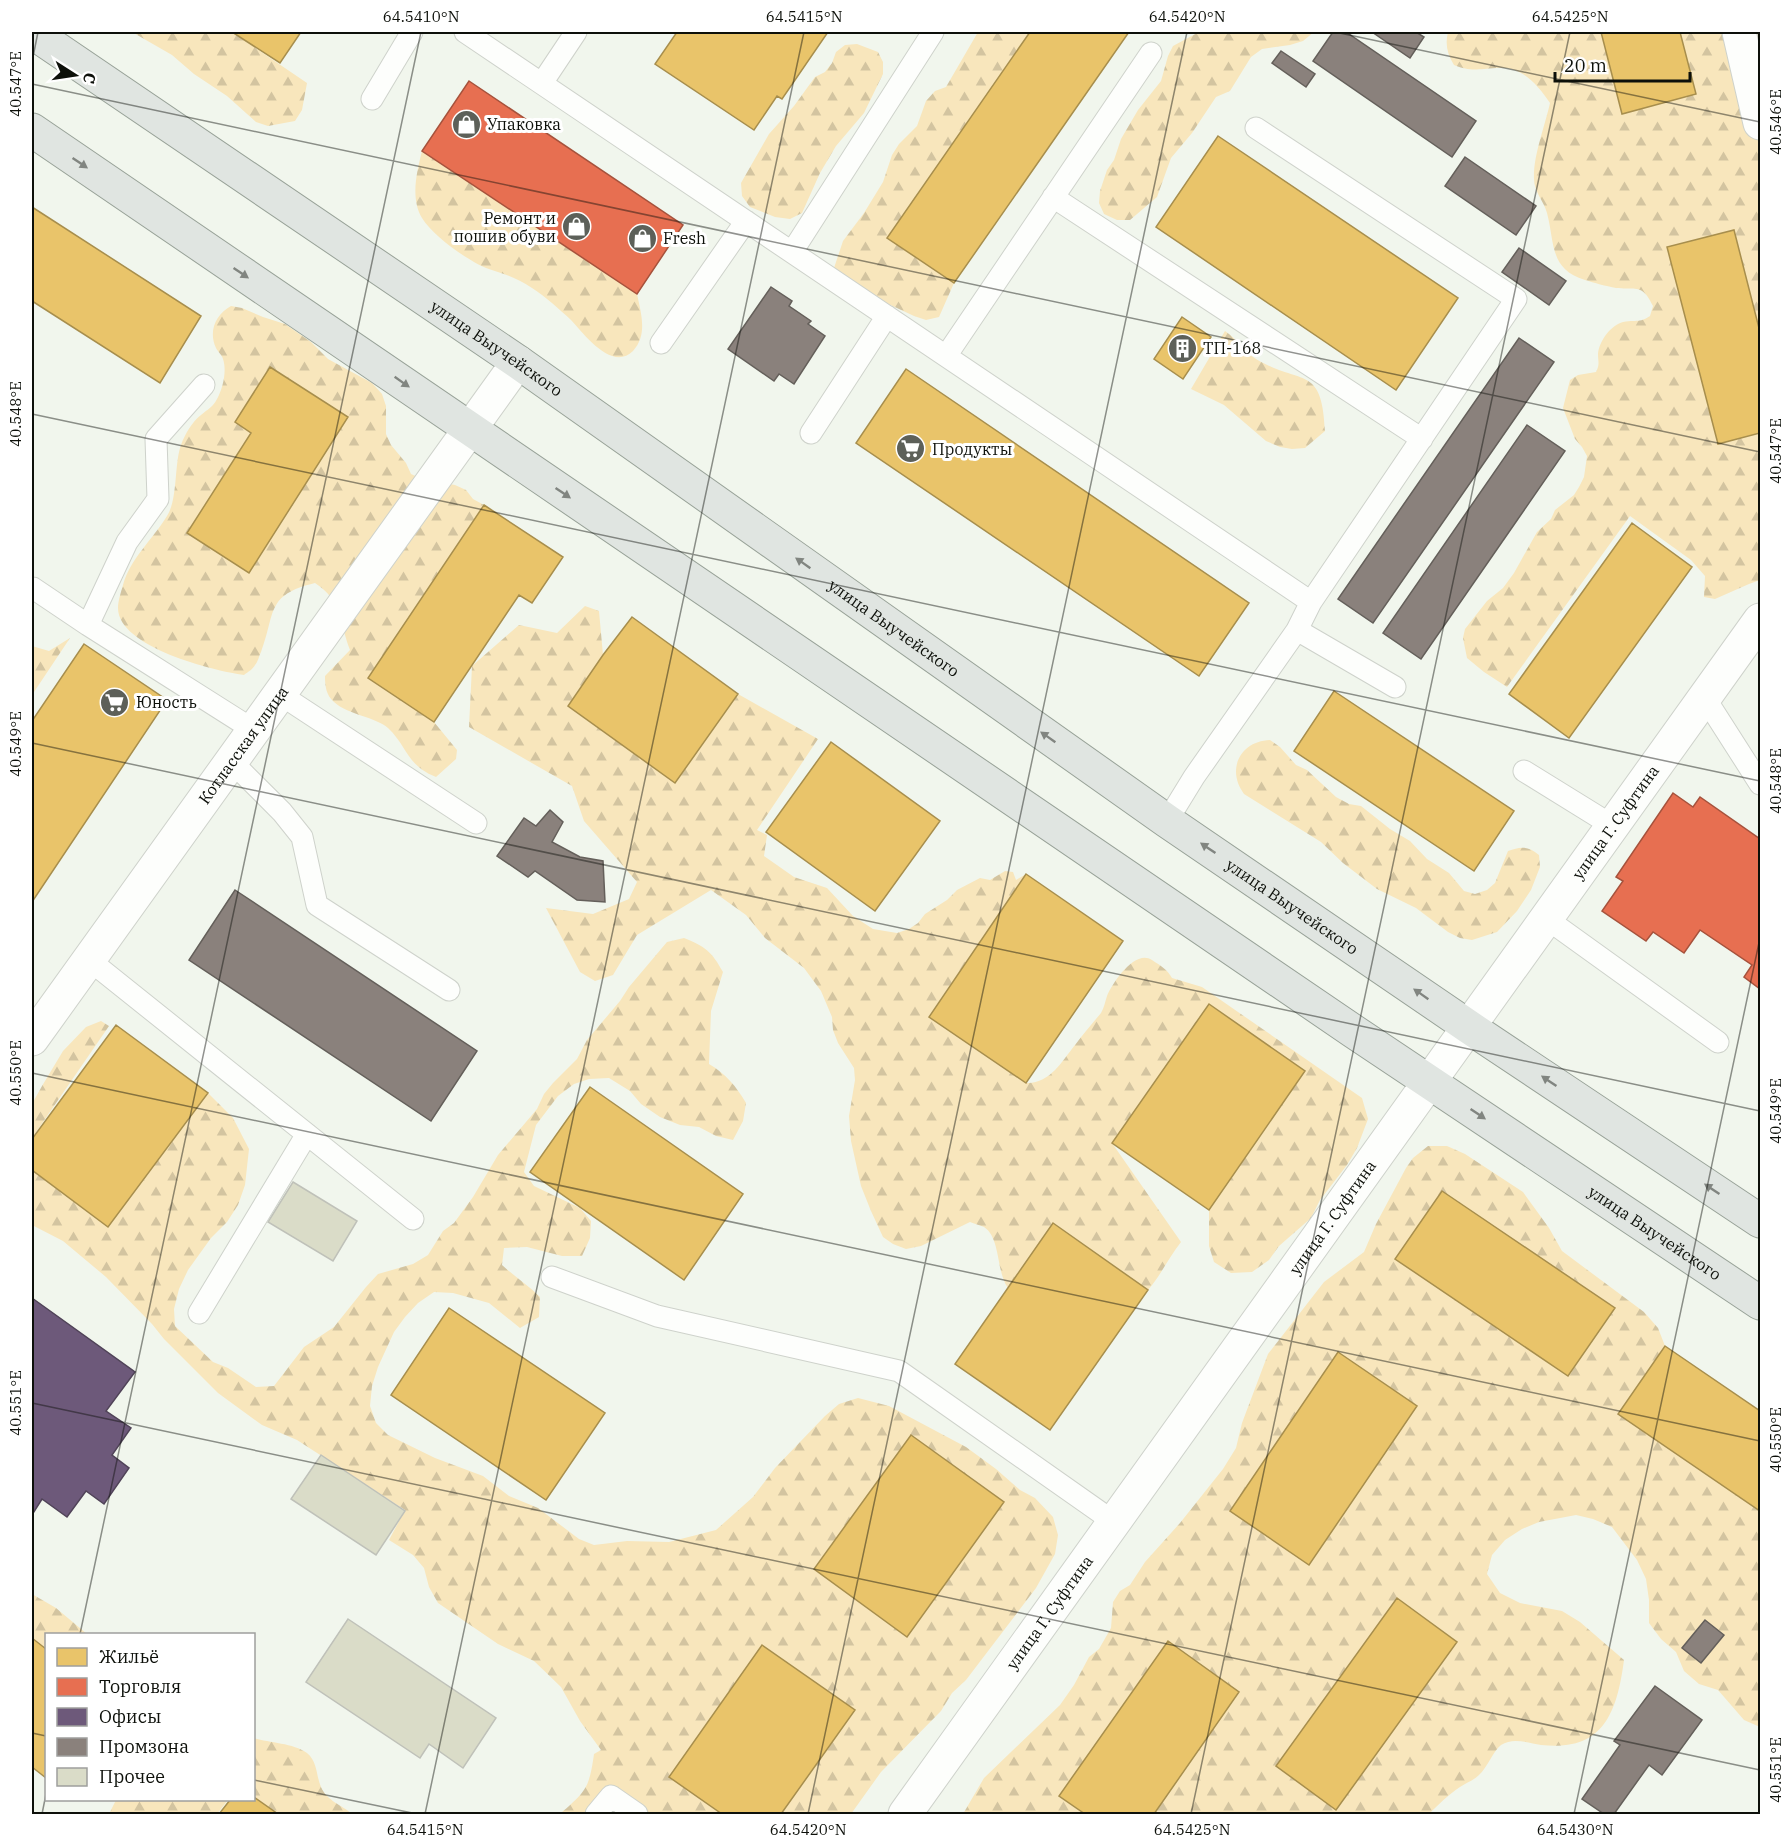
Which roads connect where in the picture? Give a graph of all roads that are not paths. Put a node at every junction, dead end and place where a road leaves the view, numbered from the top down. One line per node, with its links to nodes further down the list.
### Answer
1 (32, 32): 19 (main road, улица Выучейского)
2 (412, 32): 9 (lane)
3 (465, 32): 8 (lane)
4 (576, 32): 8 (lane)
5 (933, 32): 15 (lane)
6 (1739, 32): 10 (street)
7 (1151, 53): 13 (lane)
8 (542, 83): 14 (lane)
9 (372, 99)
10 (1761, 123)
11 (1256, 128): 22 (lane)
12 (32, 130): 23 (main road, улица Выучейского, one-way to 23)
13 (1053, 197): 18 (lane); 22 (lane)
14 (746, 221): 15 (lane); 17 (lane)
15 (792, 252): 16 (lane)
16 (887, 316): 18 (lane); 21 (lane)
17 (661, 343)
18 (946, 356): 25 (lane)
19 (518, 362): 23 (street, Котласская улица); 36 (main road, улица Выучейского, one-way to 19)
20 (204, 385): 27 (lane)
21 (811, 433)
22 (1422, 439): 25 (lane)
23 (461, 441): 30 (street, Котласская улица); 45 (main road, улица Выучейского, one-way to 45)
24 (32, 591): 27 (lane)
25 (1311, 602): 28 (lane)
26 (1761, 620): 31 (street, улица Г. Суфтина)
27 (88, 625): 32 (lane)
28 (1297, 630): 29 (lane); 36 (lane)
29 (1395, 687)
30 (278, 693): 32 (street, Котласская улица); 37 (lane)
31 (1705, 698): 35 (lane); 38 (street, улица Г. Суфтина)
32 (252, 729): 33 (street, Котласская улица)
33 (230, 760): 40 (street, Котласская улица); 41 (lane)
34 (1524, 771): 38 (lane)
35 (1761, 784)
36 (1167, 820): 42 (main road, улица Выучейского, one-way to 36)
37 (476, 823)
38 (1613, 826): 39 (street, улица Г. Суфтина)
39 (1547, 919): 42 (street, улица Г. Суфтина); 44 (lane)
40 (88, 959): 43 (street, Котласская улица); 46 (lane)
41 (449, 990)
42 (1469, 1027): 45 (street, улица Г. Суфтина); 48 (main road, улица Выучейского, one-way to 42)
43 (32, 1039)
44 (1718, 1042)
45 (1430, 1082): 50 (main road, улица Выучейского, one-way to 50); 52 (street, улица Г. Суфтина)
46 (307, 1134): 47 (lane); 51 (lane)
47 (413, 1219)
48 (1761, 1221)
49 (552, 1277): 52 (lane)
50 (1761, 1303)
51 (199, 1313)
52 (1114, 1522): 55 (street, улица Г. Суфтина)
53 (596, 1815): 54 (lane)
54 (637, 1815)
55 (905, 1815)

